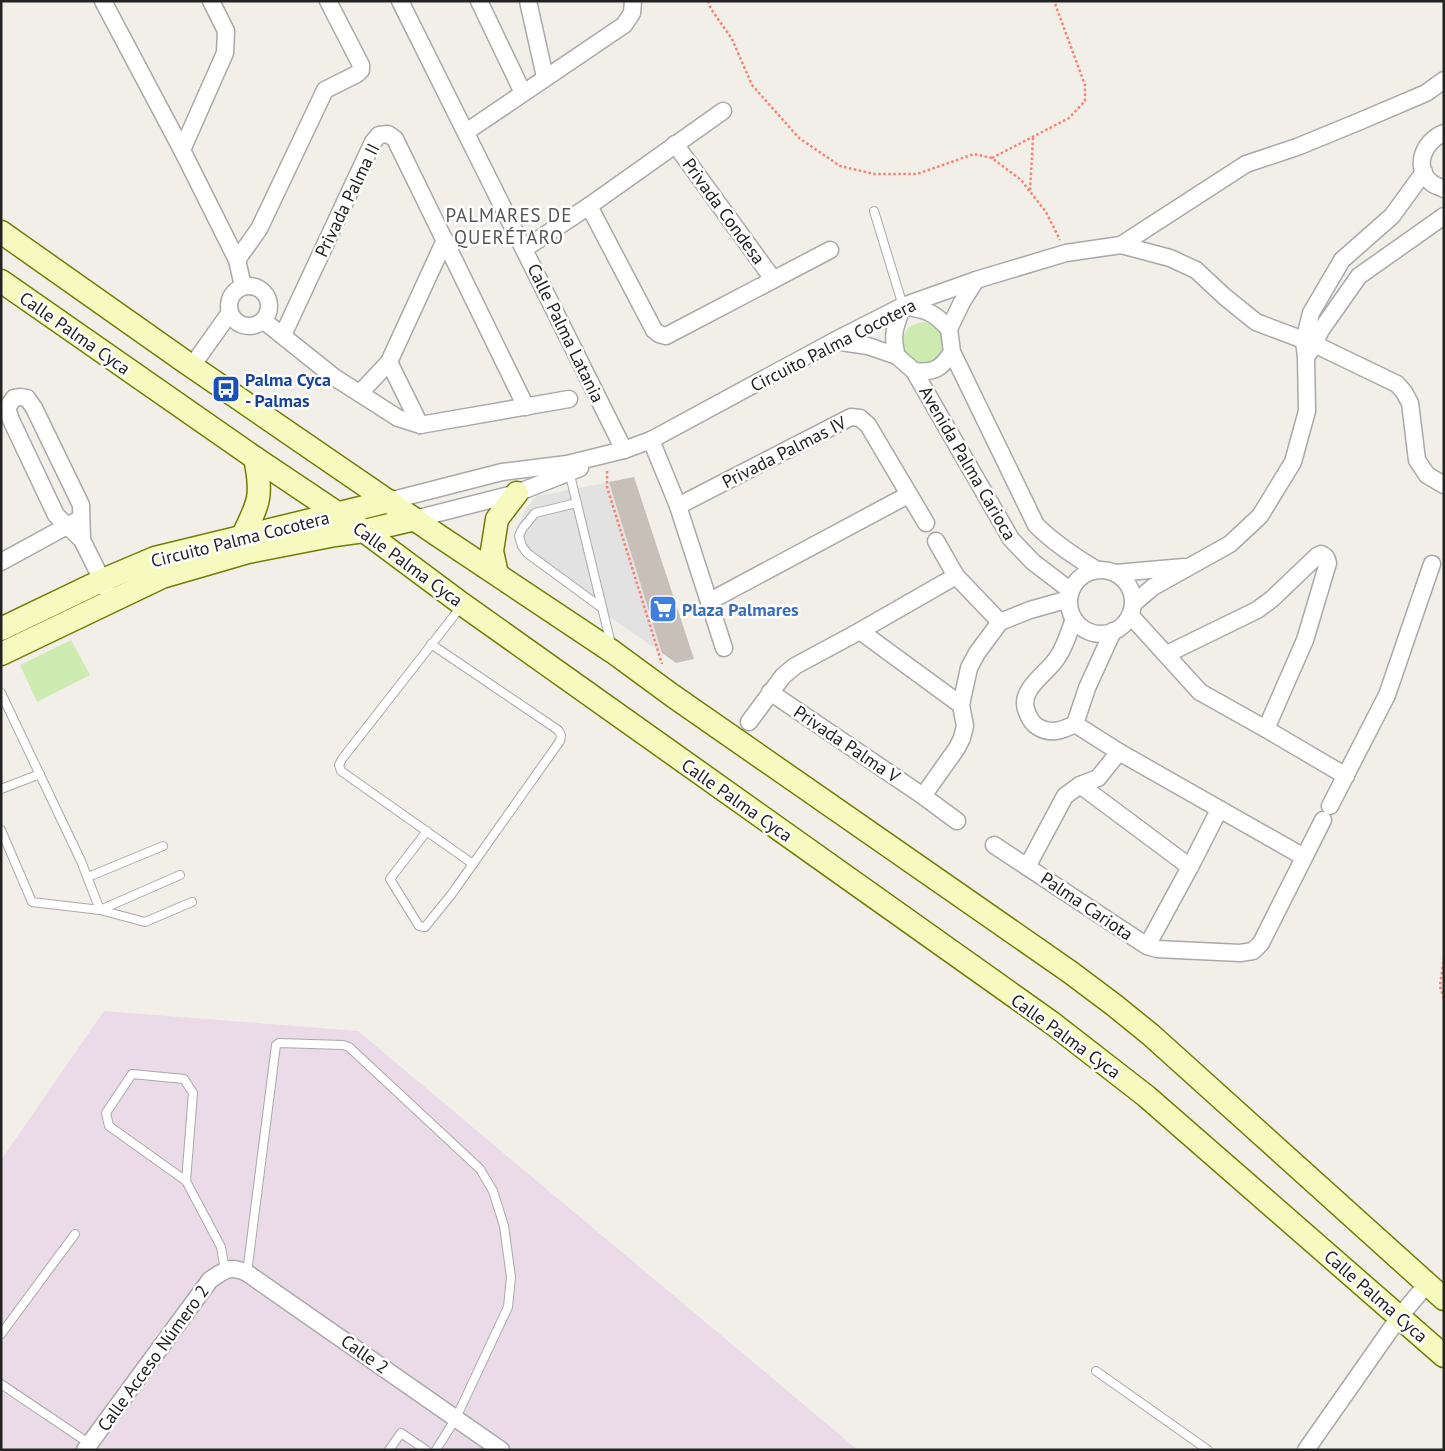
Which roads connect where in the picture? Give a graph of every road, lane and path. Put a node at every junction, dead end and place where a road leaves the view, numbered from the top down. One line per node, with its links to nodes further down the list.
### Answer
1 (103, 1): 18 (street)
2 (211, 1): 18 (street)
3 (328, 1): 32 (street)
4 (400, 1): 14 (street, Calle Palma Latania)
5 (479, 1): 12 (street)
6 (528, 1): 10 (street)
7 (633, 1): 10 (street)
8 (708, 1): 19 (path)
9 (1054, 1): 16 (path)
10 (545, 78): 12 (street)
11 (1444, 80): 28 (street)
12 (523, 92): 14 (street)
13 (723, 111): 17 (street, Privada Condesa)
14 (466, 132): 29 (street, Calle Palma Latania)
15 (1444, 134): 20 (street)
16 (1033, 137): 19 (path); 22 (path)
17 (676, 144): 23 (street, Privada Condesa); 33 (street, Privada Condesa)
18 (182, 150): 32 (street)
19 (992, 158): 22 (path)
20 (1424, 172): 21 (street); 43 (street)
21 (1444, 189)
22 (1030, 191): 31 (path)
23 (589, 206): 29 (street, Privada Condesa); 33 (street, Privada Condesa)
24 (874, 211): 37 (lane)
25 (1444, 216): 43 (street)
26 (1, 232): 47 (street)
27 (444, 240): 41 (street, Privada Palma II); 46 (street); 51 (street, Privada Palma II)
28 (1121, 245): 31 (street, Circuito Palma Cocotera); 43 (street)
29 (524, 249): 54 (street, Calle Palma Latania)
30 (830, 250): 33 (street, Privada Condesa)
31 (1066, 253): 34 (street, Circuito Palma Cocotera)
32 (237, 260): 36 (street)
33 (773, 279)
34 (976, 280): 37 (street, Circuito Palma Cocotera); 40 (street)
35 (1, 281): 56 (street, Calle Palma Cyca)
36 (243, 286): 38 (street); 39 (street)
37 (903, 306): 40 (street); 42 (street, Circuito Palma Cocotera); 45 (street)
38 (233, 319): 39 (street); 47 (street)
39 (264, 321): 41 (street)
40 (949, 329): 44 (street, Avenida Palma Carioca)
41 (283, 335): 49 (street)
42 (834, 341): 45 (street, Avenida Palma Carioca); 53 (street, Circuito Palma Cocotera)
43 (1308, 347): 58 (street); 75 (street)
44 (952, 352): 48 (street, Avenida Palma Carioca); 76 (street, Avenida Palma Carioca)
45 (897, 356): 48 (street, Avenida Palma Carioca)
46 (389, 362): 49 (street); 52 (street)
47 (195, 368): 61 (street)
48 (914, 371): 84 (street, Avenida Palma Carioca)
49 (360, 394): 52 (street)
50 (568, 399): 51 (street)
51 (526, 407): 52 (street)
52 (420, 425)
53 (651, 440): 54 (street, Circuito Palma Cocotera); 63 (street)
54 (624, 450): 55 (street, Circuito Palma Cocotera)
55 (606, 454): 57 (street, Circuito Palma Cocotera); 96 (path)
56 (255, 458): 64 (street, Calle Palma Cyca); 70 (street)
57 (568, 468): 59 (street, Circuito Palma Cocotera); 61 (street, Circuito Palma Cocotera); 62 (lane)
58 (1444, 485)
59 (517, 493): 66 (street, Circuito Palma Cocotera); 78 (street)
60 (908, 495): 63 (street, Privada Palmas IV); 67 (street, Privada Palmas IV); 82 (street)
61 (389, 501): 64 (street, Circuito Palma Cocotera); 66 (street)
62 (577, 503): 85 (lane); 85 (lane)
63 (678, 506): 82 (street)
64 (339, 514): 69 (street, Calle Palma Cyca); 70 (street, Circuito Palma Cocotera)
65 (82, 517): 68 (street); 68 (street); 71 (street)
66 (415, 518): 69 (street, Circuito Palma Cocotera); 78 (street)
67 (926, 523)
68 (67, 526): 71 (street); 73 (street)
69 (364, 532): 81 (street, Circuito Palma Cocotera); 83 (street, Calle Palma Cyca)
70 (242, 537): 80 (street, Circuito Palma Cocotera)
71 (82, 540): 80 (street)
72 (936, 542): 79 (street)
73 (1, 562)
74 (1432, 564): 105 (street, Palma Cariota)
75 (1191, 567): 77 (street); 86 (street)
76 (1097, 570): 77 (street); 84 (street)
77 (1116, 573): 86 (street)
78 (497, 574): 93 (street)
79 (956, 576): 87 (street); 89 (street)
80 (103, 580): 81 (street); 88 (street, Circuito Palma Cocotera)
81 (112, 601): 94 (street, Circuito Palma Cocotera)
82 (710, 601): 92 (street)
83 (462, 604): 91 (lane); 132 (street, Calle Palma Cyca)
84 (1071, 605): 87 (street); 90 (street); 101 (street)
85 (602, 608): 93 (lane)
86 (1131, 610): 90 (street); 95 (street)
87 (1000, 622): 99 (street)
88 (1, 630)
89 (860, 631): 97 (street); 99 (street)
90 (1113, 631): 101 (street)
91 (431, 644): 112 (lane); 116 (lane)
92 (724, 648)
93 (614, 652): 130 (street)
94 (1, 654)
95 (1167, 654): 102 (street); 102 (street)
96 (662, 666)
97 (770, 692): 100 (street); 108 (street, Privada Palma V)
98 (1, 693): 104 (lane)
99 (961, 705): 108 (street)
100 (748, 722)
101 (1081, 728): 103 (street)
102 (1266, 729): 105 (street)
103 (1119, 752): 106 (street, Palma Cariota); 109 (street)
104 (40, 774): 107 (lane); 120 (lane)
105 (1346, 776): 115 (street, Palma Cariota)
106 (1080, 785): 117 (street, Palma Cariota); 118 (street)
107 (1, 789)
108 (923, 796): 110 (street, Privada Palma V)
109 (1219, 810): 115 (street); 118 (street, Palma Cariota)
110 (957, 821)
111 (1, 830): 122 (lane)
112 (427, 831): 116 (lane); 116 (lane)
113 (994, 845): 117 (street, Palma Cariota)
114 (163, 846): 120 (lane)
115 (1304, 857): 123 (street, Palma Cariota)
116 (473, 864)
117 (1027, 867): 123 (street, Palma Cariota)
118 (1190, 867): 123 (street, Palma Cariota)
119 (180, 875): 122 (lane)
120 (88, 877): 122 (lane)
121 (192, 902): 122 (lane)
122 (100, 910)
123 (1147, 946)
124 (1444, 957): 125 (path)
125 (1444, 999)
126 (186, 1181): 126 (lane); 128 (lane)
127 (75, 1234): 133 (lane)
128 (225, 1270): 129 (street, Calle 2); 138 (street, Calle Acceso Número 2)
129 (247, 1273): 137 (street, Calle 2); 137 (lane)
130 (1427, 1284): 131 (street); 132 (street)
131 (1444, 1299)
132 (1400, 1316): 134 (street, Calle Palma Cyca); 144 (street)
133 (1, 1334)
134 (1444, 1356)
135 (1096, 1371): 143 (lane)
136 (1, 1384): 138 (lane)
137 (456, 1418): 141 (lane); 142 (street, Calle 2)
138 (88, 1447)
139 (389, 1450): 140 (lane)
140 (426, 1450)
141 (436, 1450)
142 (501, 1450)
143 (1208, 1450)
144 (1306, 1450)

